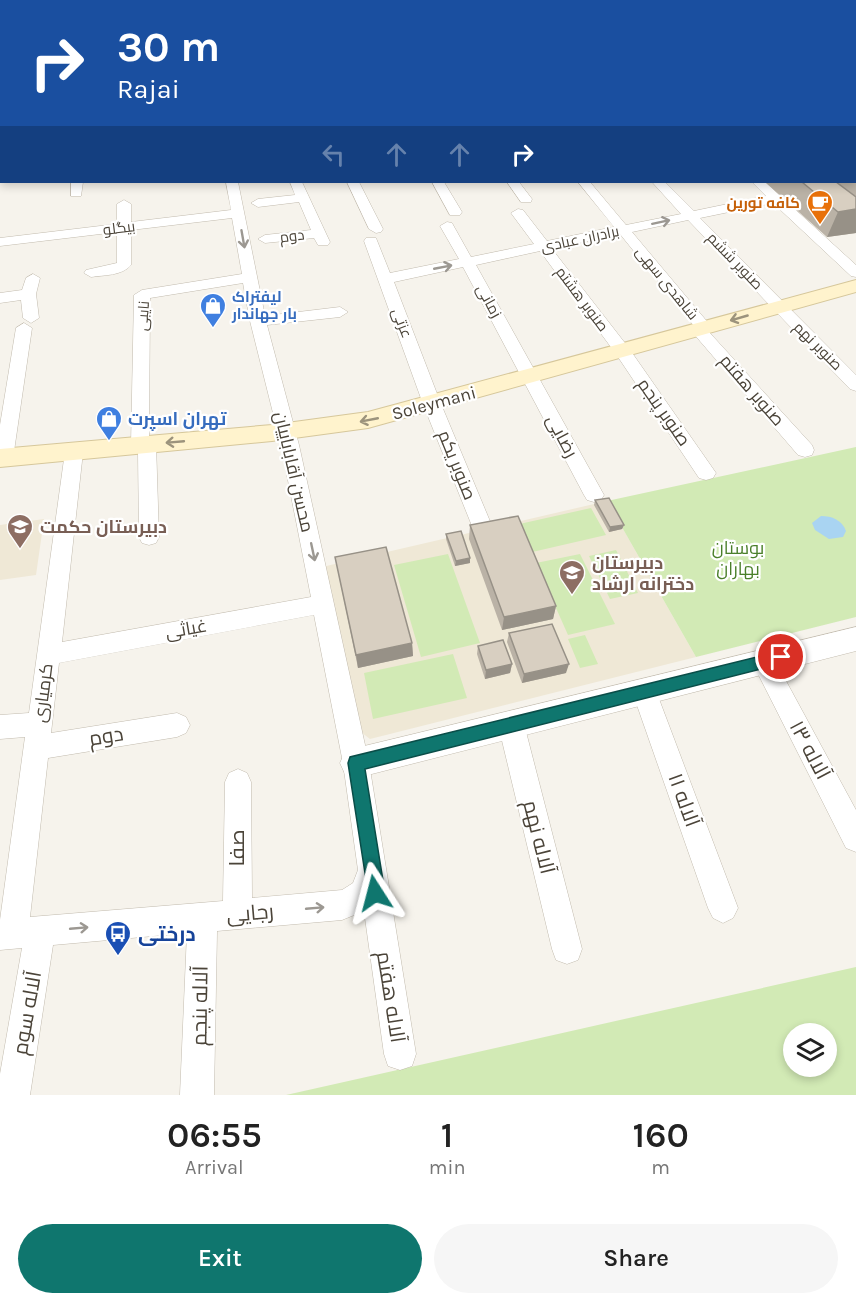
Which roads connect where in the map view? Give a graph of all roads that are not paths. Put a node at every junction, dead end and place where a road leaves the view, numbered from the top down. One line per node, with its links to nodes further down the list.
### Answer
1 (232, 183): 15 (street, محسن آقاباباییان)
2 (296, 183): 9 (street, دوم)
3 (353, 183): 29 (street, عزتی)
4 (439, 183): 14 (street)
5 (514, 183): 11 (street)
6 (585, 183): 20 (street, شاهدی سهی)
7 (658, 183): 17 (street, صنوبر ششم)
8 (759, 183): 10 (street)
9 (302, 198): 12 (street); 21 (street, دوم)
10 (776, 198): 17 (street, برادران عبادی); 26 (street)
11 (526, 199)
12 (258, 203)
13 (124, 204): 19 (street)
14 (455, 212)
15 (238, 213): 19 (street, بیگلو); 27 (street, محسن آقاباباییان, one-way to 27)
16 (518, 213): 23 (street, صنوبر هشتم)
17 (691, 216): 20 (street, برادران عبادی, one-way to 17); 33 (street, صنوبر ششم)
18 (447, 226): 24 (street, زمانی)
19 (123, 227): 22 (street, بیگلو); 25 (street)
20 (624, 230): 23 (street, برادران عبادی); 36 (street, شاهدی سهی)
21 (265, 239)
22 (0, 242)
23 (542, 246): 24 (street, برادران عبادی); 37 (street, صنوبر هشتم)
24 (468, 262): 29 (street, برادران عبادی, one-way to 24); 38 (street, زمانی)
25 (91, 273)
26 (856, 273)
27 (250, 277): 35 (street, محسن آقاباباییان); 42 (street, نایبی)
28 (33, 278): 31 (street)
29 (385, 279): 40 (street, عزتی)
30 (856, 286): 33 (main road, Soleymani)
31 (28, 294): 32 (street); 45 (street)
32 (0, 298)
33 (779, 307): 36 (main road, Soleymani, one-way to 36); 39 (street, صنوبر نهم)
34 (340, 312): 35 (street)
35 (258, 321): 41 (street, محسن آقاباباییان)
36 (701, 329): 37 (main road, Soleymani); 43 (street, صنوبر هفتم)
37 (622, 351): 38 (main road, Soleymani); 46 (street, صنوبر پنجم)
38 (531, 376): 40 (main road, Soleymani); 47 (street, رضایی)
39 (856, 385)
40 (432, 404): 41 (main road, Soleymani, one-way to 41); 48 (street, صنوبر یکم)
41 (286, 432): 42 (main road, Soleymani, one-way to 42); 50 (street, محسن آقاباباییان, one-way to 50)
42 (143, 445): 44 (main road, Soleymani); 49 (street)
43 (805, 450)
44 (74, 452): 45 (main road, Soleymani); 52 (street, کرمیاری)
45 (2, 458)
46 (706, 473)
47 (594, 495)
48 (482, 526)
49 (149, 537)
50 (324, 604): 52 (street, غیاثی); 59 (street, محسن آقاباباییان)
51 (856, 639): 53 (street)
52 (48, 655): 58 (street, کرمیاری)
53 (764, 662): 54 (street); 61 (street, آلاله ۱۳)
54 (644, 691): 55 (street); 63 (street, آلاله ۱۱)
55 (511, 724): 59 (street); 67 (street, آلاله نهم)
56 (177, 725): 58 (street, دوم)
57 (0, 727): 58 (street, دوم)
58 (38, 736): 66 (street, کرمیاری)
59 (356, 763): 62 (street)
60 (237, 782): 64 (street, صفا)
61 (856, 838)
62 (372, 870): 64 (street, رجایی, one-way to 62); 68 (street, آلاله هفتم)
63 (723, 908)
64 (237, 915): 65 (street, رجایی)
65 (202, 918): 66 (street, رجایی, one-way to 65); 70 (street, آلاله پنجم)
66 (18, 933): 69 (street, آلاله سوم)
67 (567, 949)
68 (400, 1054)
69 (13, 1095)
70 (197, 1095)

